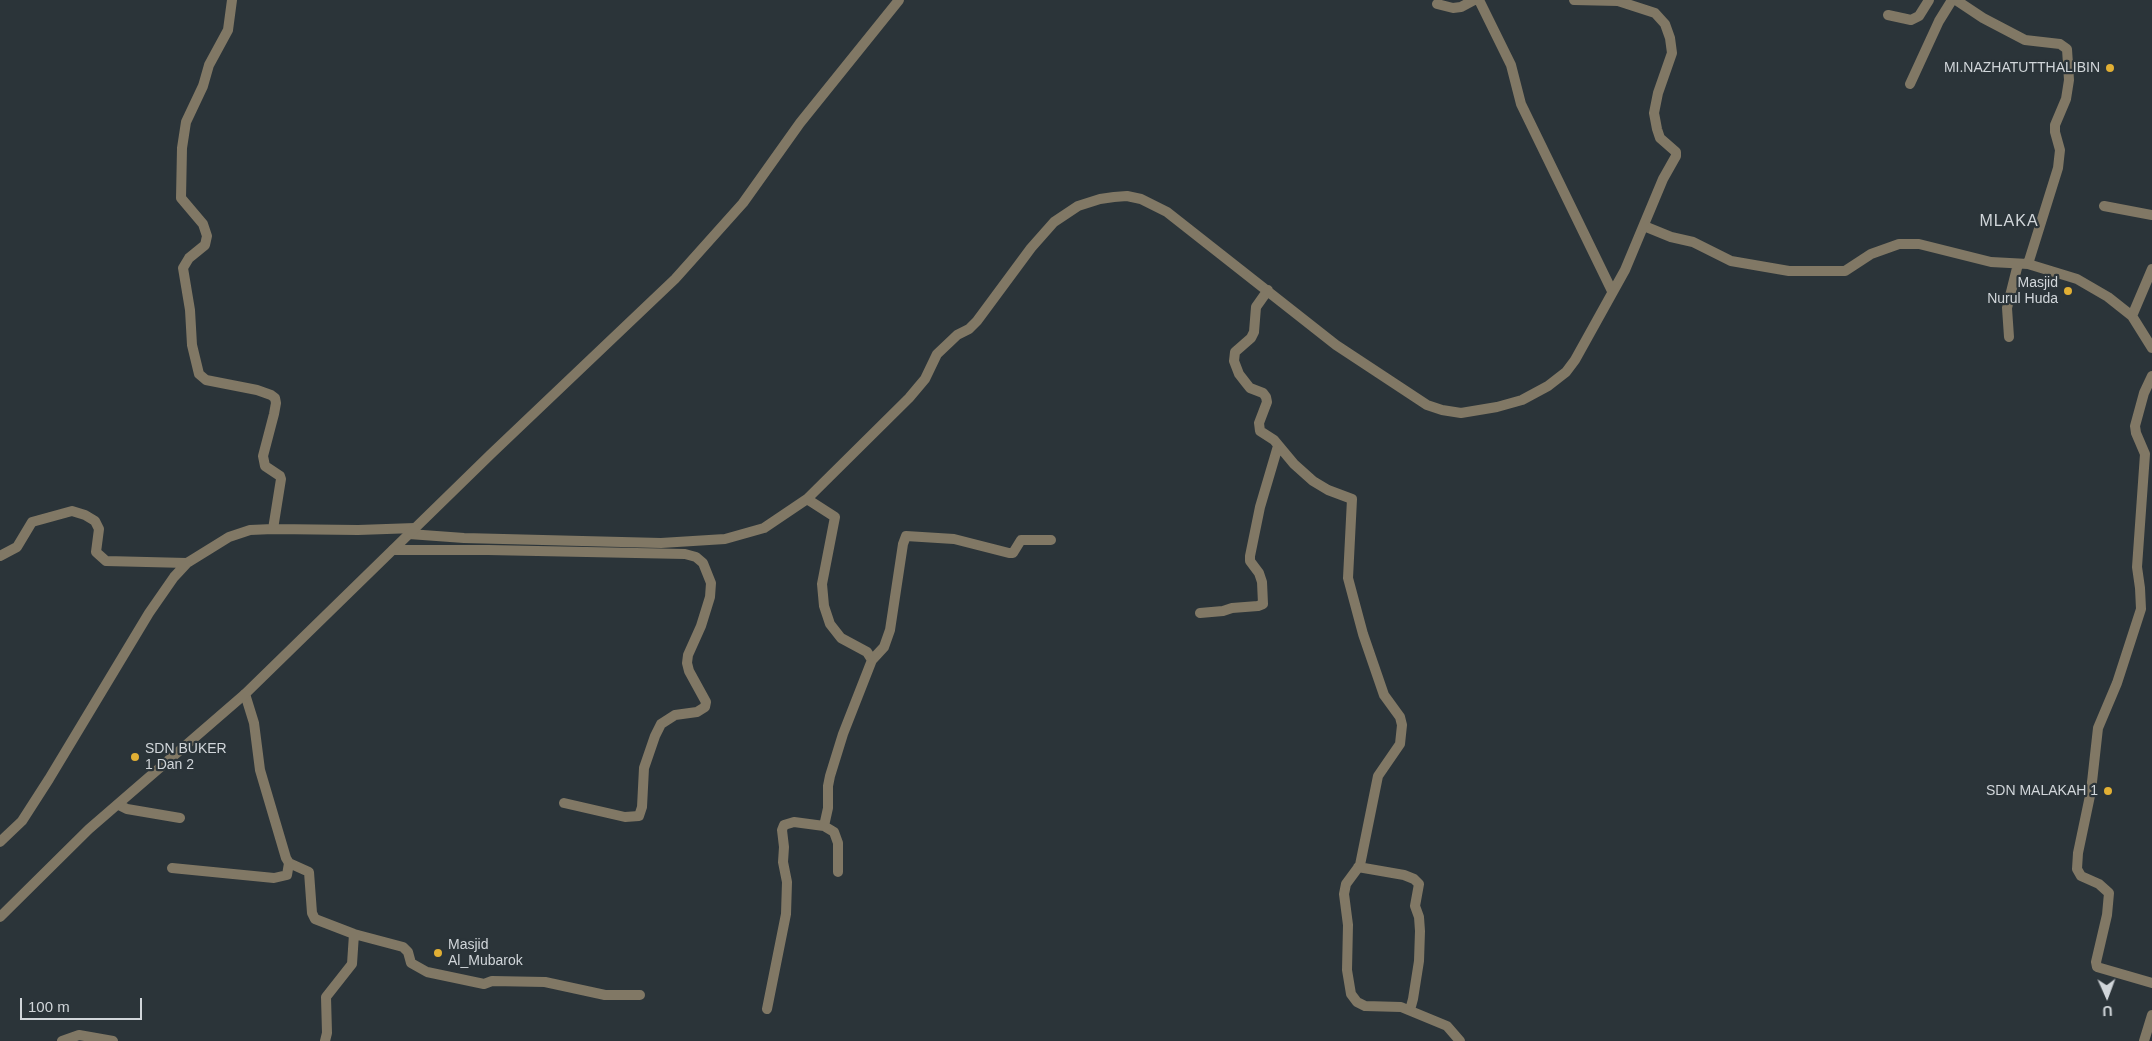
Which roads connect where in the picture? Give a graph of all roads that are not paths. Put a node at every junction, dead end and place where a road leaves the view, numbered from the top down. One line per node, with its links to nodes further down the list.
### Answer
1 (232, 0): 24 (street)
2 (899, 0): 25 (street)
3 (1574, 0): 13 (street)
4 (1929, 0): 9 (street)
5 (1952, 0): 10 (street)
6 (1956, 0): 14 (street)
7 (1471, 2): 8 (street); 16 (street)
8 (1437, 4)
9 (1888, 15)
10 (1910, 84)
11 (2104, 206): 12 (street)
12 (2152, 215)
13 (1647, 226): 14 (street); 16 (street)
14 (2023, 264): 18 (street); 19 (street)
15 (2152, 269): 18 (street)
16 (1612, 291): 17 (street)
17 (1265, 294): 22 (street); 23 (street)
18 (2132, 316): 20 (street)
19 (2009, 337)
20 (2152, 348)
21 (2152, 376): 44 (street)
22 (1278, 446): 30 (street); 39 (street)
23 (809, 500): 25 (street); 31 (street)
24 (273, 529): 25 (street); 29 (street)
25 (410, 533): 27 (street)
26 (1051, 540): 31 (street)
27 (395, 548): 32 (street); 33 (street)
28 (0, 556): 29 (street)
29 (187, 563): 37 (street)
30 (1200, 613)
31 (872, 660): 36 (street)
32 (245, 694): 34 (street); 38 (street)
33 (564, 803)
34 (119, 804): 35 (street); 42 (street)
35 (180, 818)
36 (824, 826): 41 (street); 46 (street)
37 (0, 842)
38 (289, 863): 40 (street); 43 (street)
39 (1358, 867): 47 (street); 47 (street)
40 (172, 868)
41 (838, 872)
42 (0, 917)
43 (354, 934): 45 (street); 51 (street)
44 (2152, 983)
45 (640, 995)
46 (767, 1009)
47 (1410, 1010): 52 (street)
48 (2152, 1015): 53 (street)
49 (62, 1041): 50 (street)
50 (113, 1041)
51 (325, 1041)
52 (1460, 1041)
53 (2144, 1041)

